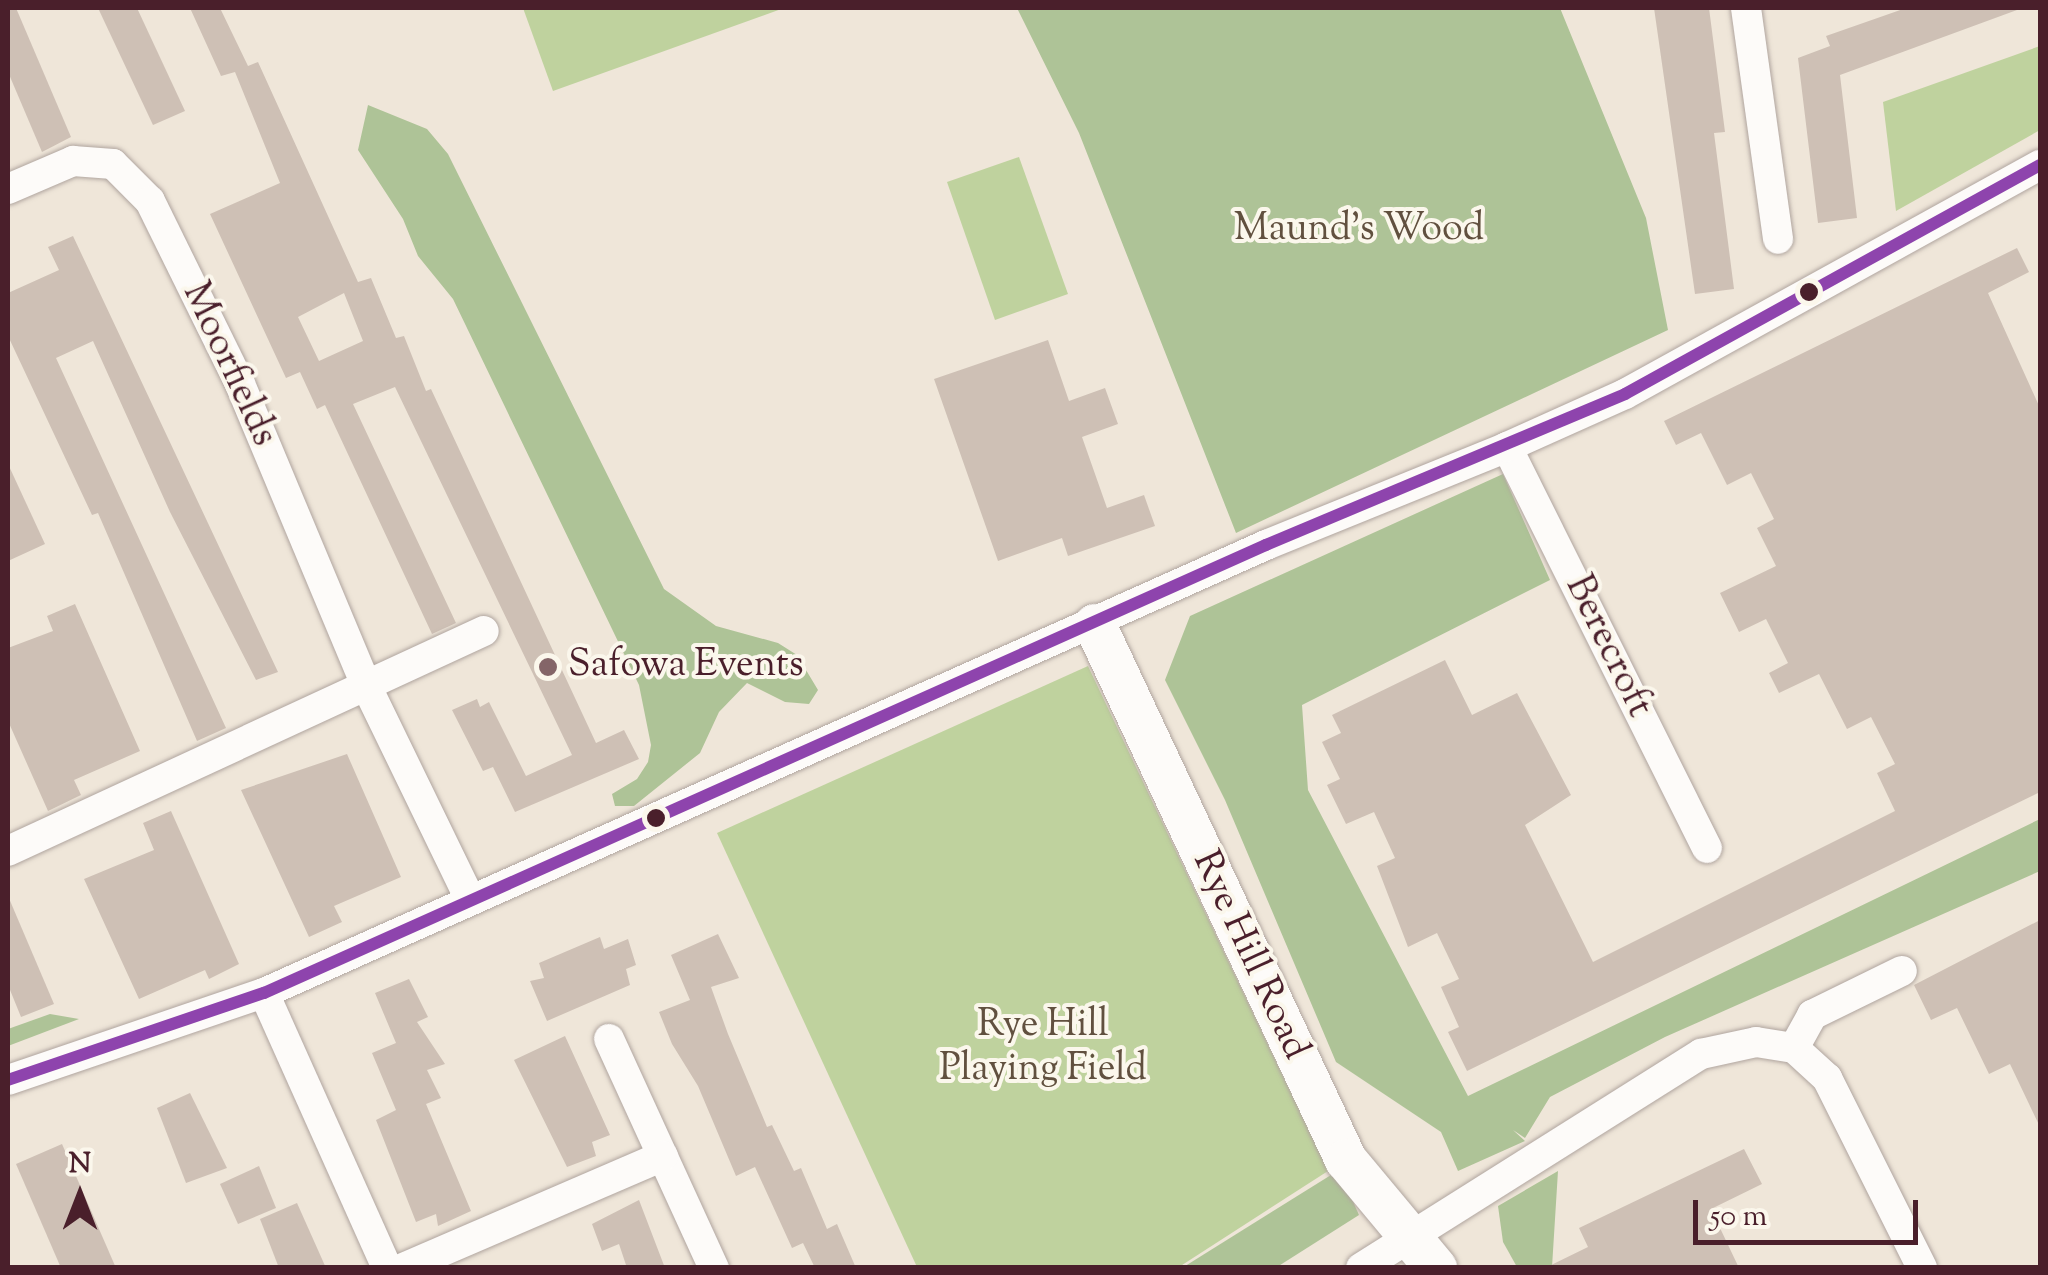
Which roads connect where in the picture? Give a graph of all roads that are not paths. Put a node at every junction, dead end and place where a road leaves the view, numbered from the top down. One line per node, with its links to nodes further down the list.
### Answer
1 (1749, 8): 4 (street)
2 (2040, 165): 5 (street)
3 (8, 189): 8 (street, Moorfields)
4 (1778, 239)
5 (1507, 448): 6 (street); 9 (street, Berecroft)
6 (1095, 625): 11 (street); 18 (street, Rye Hill Road)
7 (484, 631): 8 (street)
8 (365, 683): 10 (street); 11 (street, Moorfields)
9 (1707, 848)
10 (8, 850)
11 (470, 899): 13 (street)
12 (1902, 972): 15 (street)
13 (264, 992): 16 (street); 19 (street)
14 (609, 1040): 17 (street)
15 (1794, 1048): 18 (street); 23 (street)
16 (8, 1080)
17 (662, 1156): 20 (street); 21 (street)
18 (1423, 1254): 22 (street)
19 (387, 1268)
20 (403, 1268)
21 (714, 1268)
22 (1362, 1268)
23 (1922, 1268)

